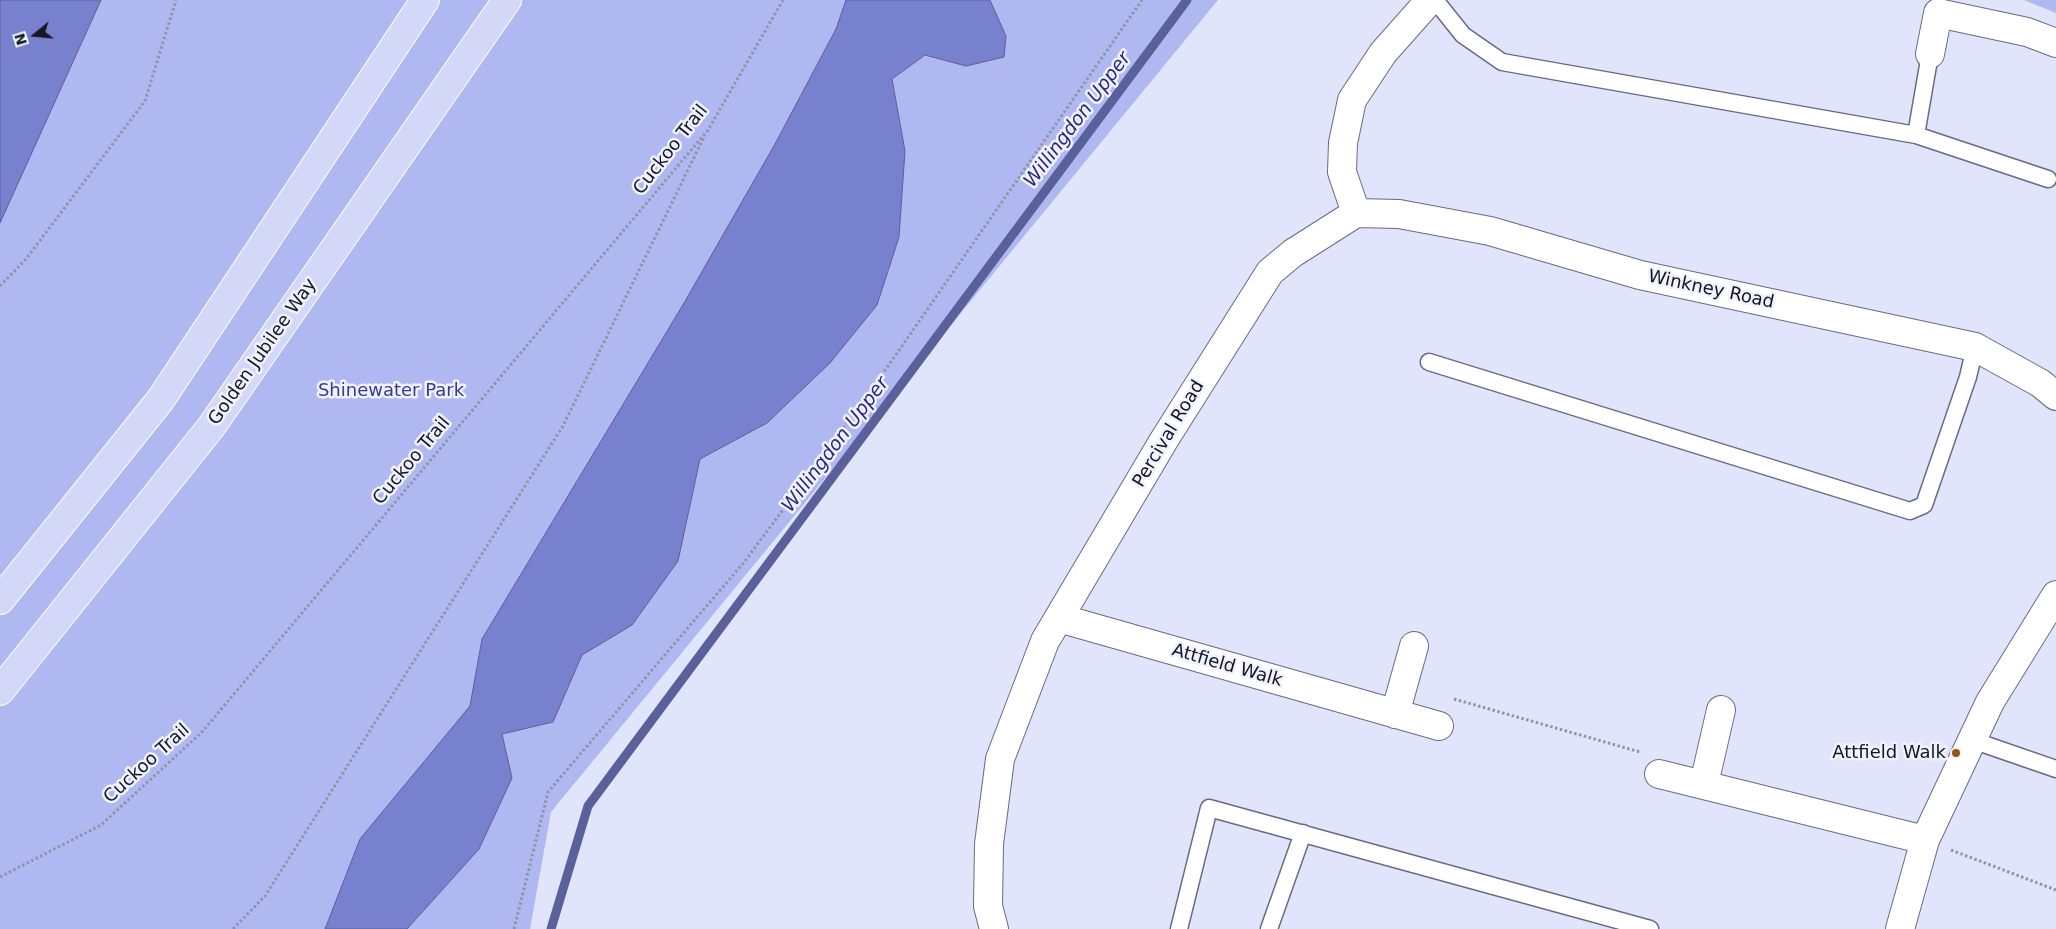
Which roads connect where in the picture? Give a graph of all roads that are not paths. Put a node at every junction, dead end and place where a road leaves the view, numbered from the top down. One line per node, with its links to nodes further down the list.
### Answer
1 (425, 0): 14 (highway)
2 (507, 0): 17 (highway, Golden Jubilee Way)
3 (1430, 0): 9 (street)
4 (1435, 0): 7 (lane)
5 (2056, 42): 6 (street)
6 (1930, 54): 7 (lane)
7 (1916, 135): 8 (lane)
8 (2048, 179)
9 (1356, 213): 10 (street, Winkney Road); 15 (street, Percival Road)
10 (1975, 347): 11 (lane); 12 (street, Winkney Road)
11 (1429, 362)
12 (2056, 396)
13 (2056, 596): 21 (street)
14 (0, 600)
15 (1058, 618): 19 (street, Attfield Walk); 28 (street, Percival Road)
16 (1414, 646): 19 (street)
17 (0, 691)
18 (1721, 710): 24 (street)
19 (1395, 714): 20 (street, Attfield Walk)
20 (1439, 726)
21 (1972, 740): 22 (lane); 26 (street)
22 (2056, 769)
23 (1659, 774): 24 (street)
24 (1704, 784): 26 (street)
25 (1303, 833): 27 (lane); 29 (lane); 30 (lane)
26 (1924, 840): 32 (street)
27 (1623, 925): 31 (lane)
28 (994, 929)
29 (1179, 929)
30 (1269, 929)
31 (1650, 929)
32 (1900, 929)

